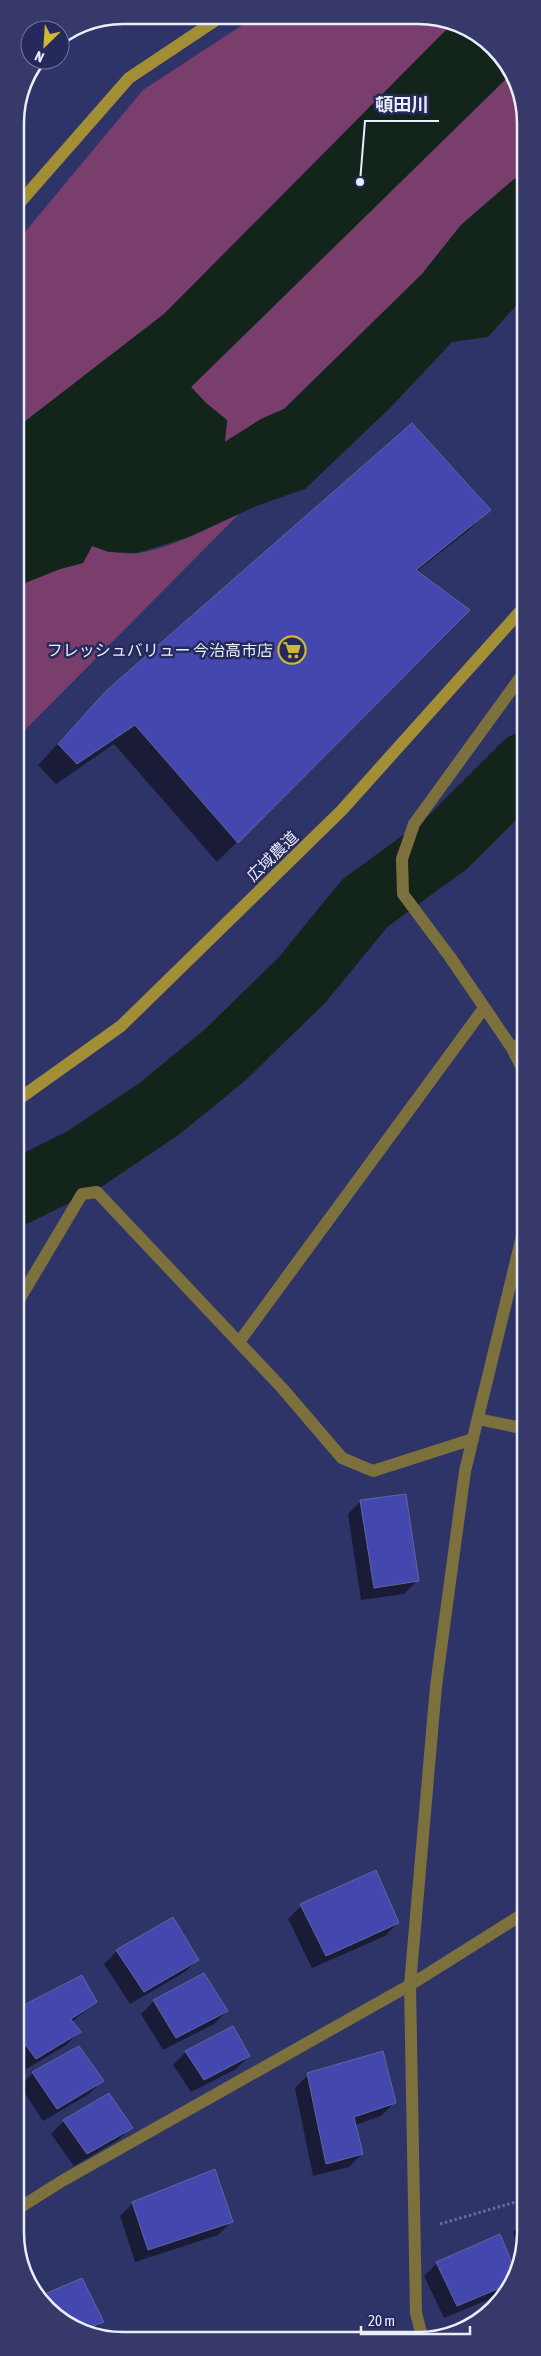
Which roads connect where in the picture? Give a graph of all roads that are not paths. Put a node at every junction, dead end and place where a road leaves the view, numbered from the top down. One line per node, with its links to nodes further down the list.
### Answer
1 (210, 24): 2 (street)
2 (24, 198)
3 (517, 615): 9 (street, 広域農道)
4 (517, 682): 5 (street)
5 (484, 1008): 7 (street); 12 (street)
6 (517, 1045): 7 (street)
7 (512, 1048): 8 (street)
8 (517, 1058)
9 (24, 1099)
10 (517, 1257): 13 (street)
11 (24, 1292): 12 (street)
12 (239, 1342): 15 (street)
13 (478, 1419): 14 (street); 15 (street)
14 (517, 1427)
15 (473, 1440): 17 (street)
16 (517, 1918): 17 (street)
17 (410, 1985): 18 (street); 19 (street)
18 (24, 2205)
19 (421, 2332)

